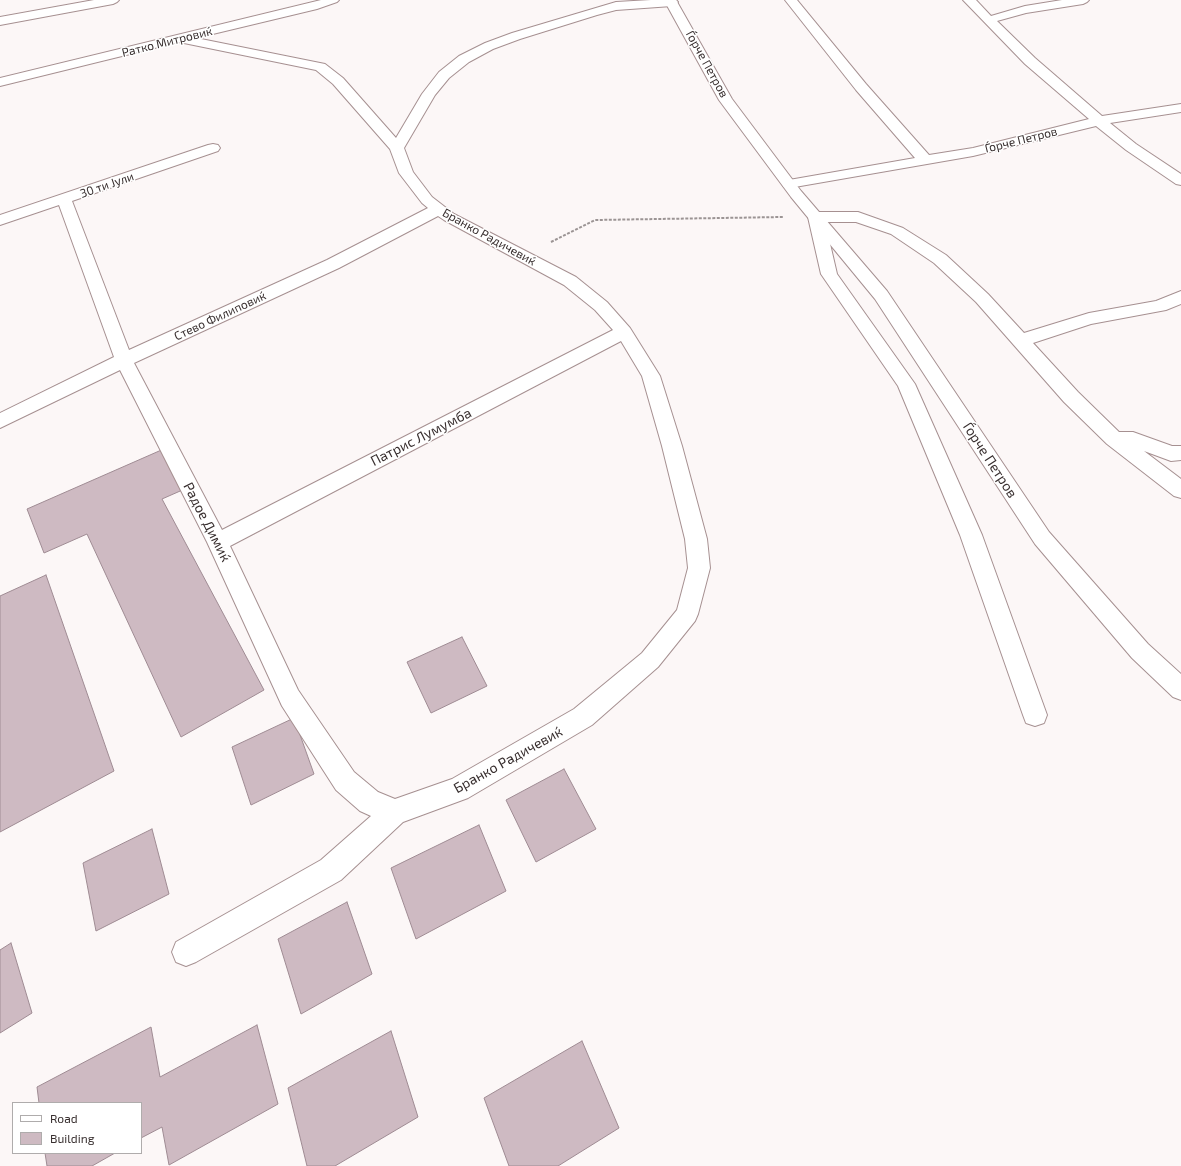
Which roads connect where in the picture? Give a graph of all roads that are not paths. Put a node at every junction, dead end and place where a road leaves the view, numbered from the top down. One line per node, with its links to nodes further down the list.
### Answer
1 (113, 0): 8 (street)
2 (333, 0): 9 (street, Ратко Митровиќ)
3 (791, 0): 15 (street)
4 (969, 0): 7 (street)
5 (1083, 0): 7 (street)
6 (671, 1): 14 (street); 17 (street, Ѓорче Петров)
7 (989, 20): 12 (street)
8 (0, 21)
9 (181, 39): 10 (street, Ратко Митровиќ); 14 (street, Бранко Радичевиќ)
10 (0, 82)
11 (1181, 108): 12 (street, Ѓорче Петров)
12 (1098, 121): 15 (street, Ѓорче Петров); 16 (street)
13 (213, 148): 18 (street, 30 ти Јули)
14 (397, 148): 19 (street, Бранко Радичевиќ)
15 (926, 161): 17 (street, Ѓорче Петров)
16 (1181, 181)
17 (790, 184): 20 (street, Ѓорче Петров)
18 (64, 199): 21 (street, 30 ти Јули); 25 (street, Радое Димиќ)
19 (439, 209): 23 (street, Бранко Радичевиќ); 25 (street, Стево Филиповиќ)
20 (816, 217): 24 (street); 31 (street, Ѓорче Петров); 32 (street)
21 (0, 220)
22 (1181, 297): 24 (street)
23 (624, 332): 30 (street, Патрис Лумумба); 33 (street, Бранко Радичевиќ)
24 (1020, 341): 27 (street)
25 (124, 360): 26 (street, Стево Филиповиќ); 30 (street, Радое Димиќ)
26 (0, 421)
27 (1114, 439): 28 (street); 29 (street)
28 (1181, 453)
29 (1181, 490)
30 (218, 542): 33 (street, Радое Димиќ)
31 (1181, 689)
32 (1036, 716)
33 (395, 812): 34 (street, Бранко Радичевиќ)
34 (186, 952)

